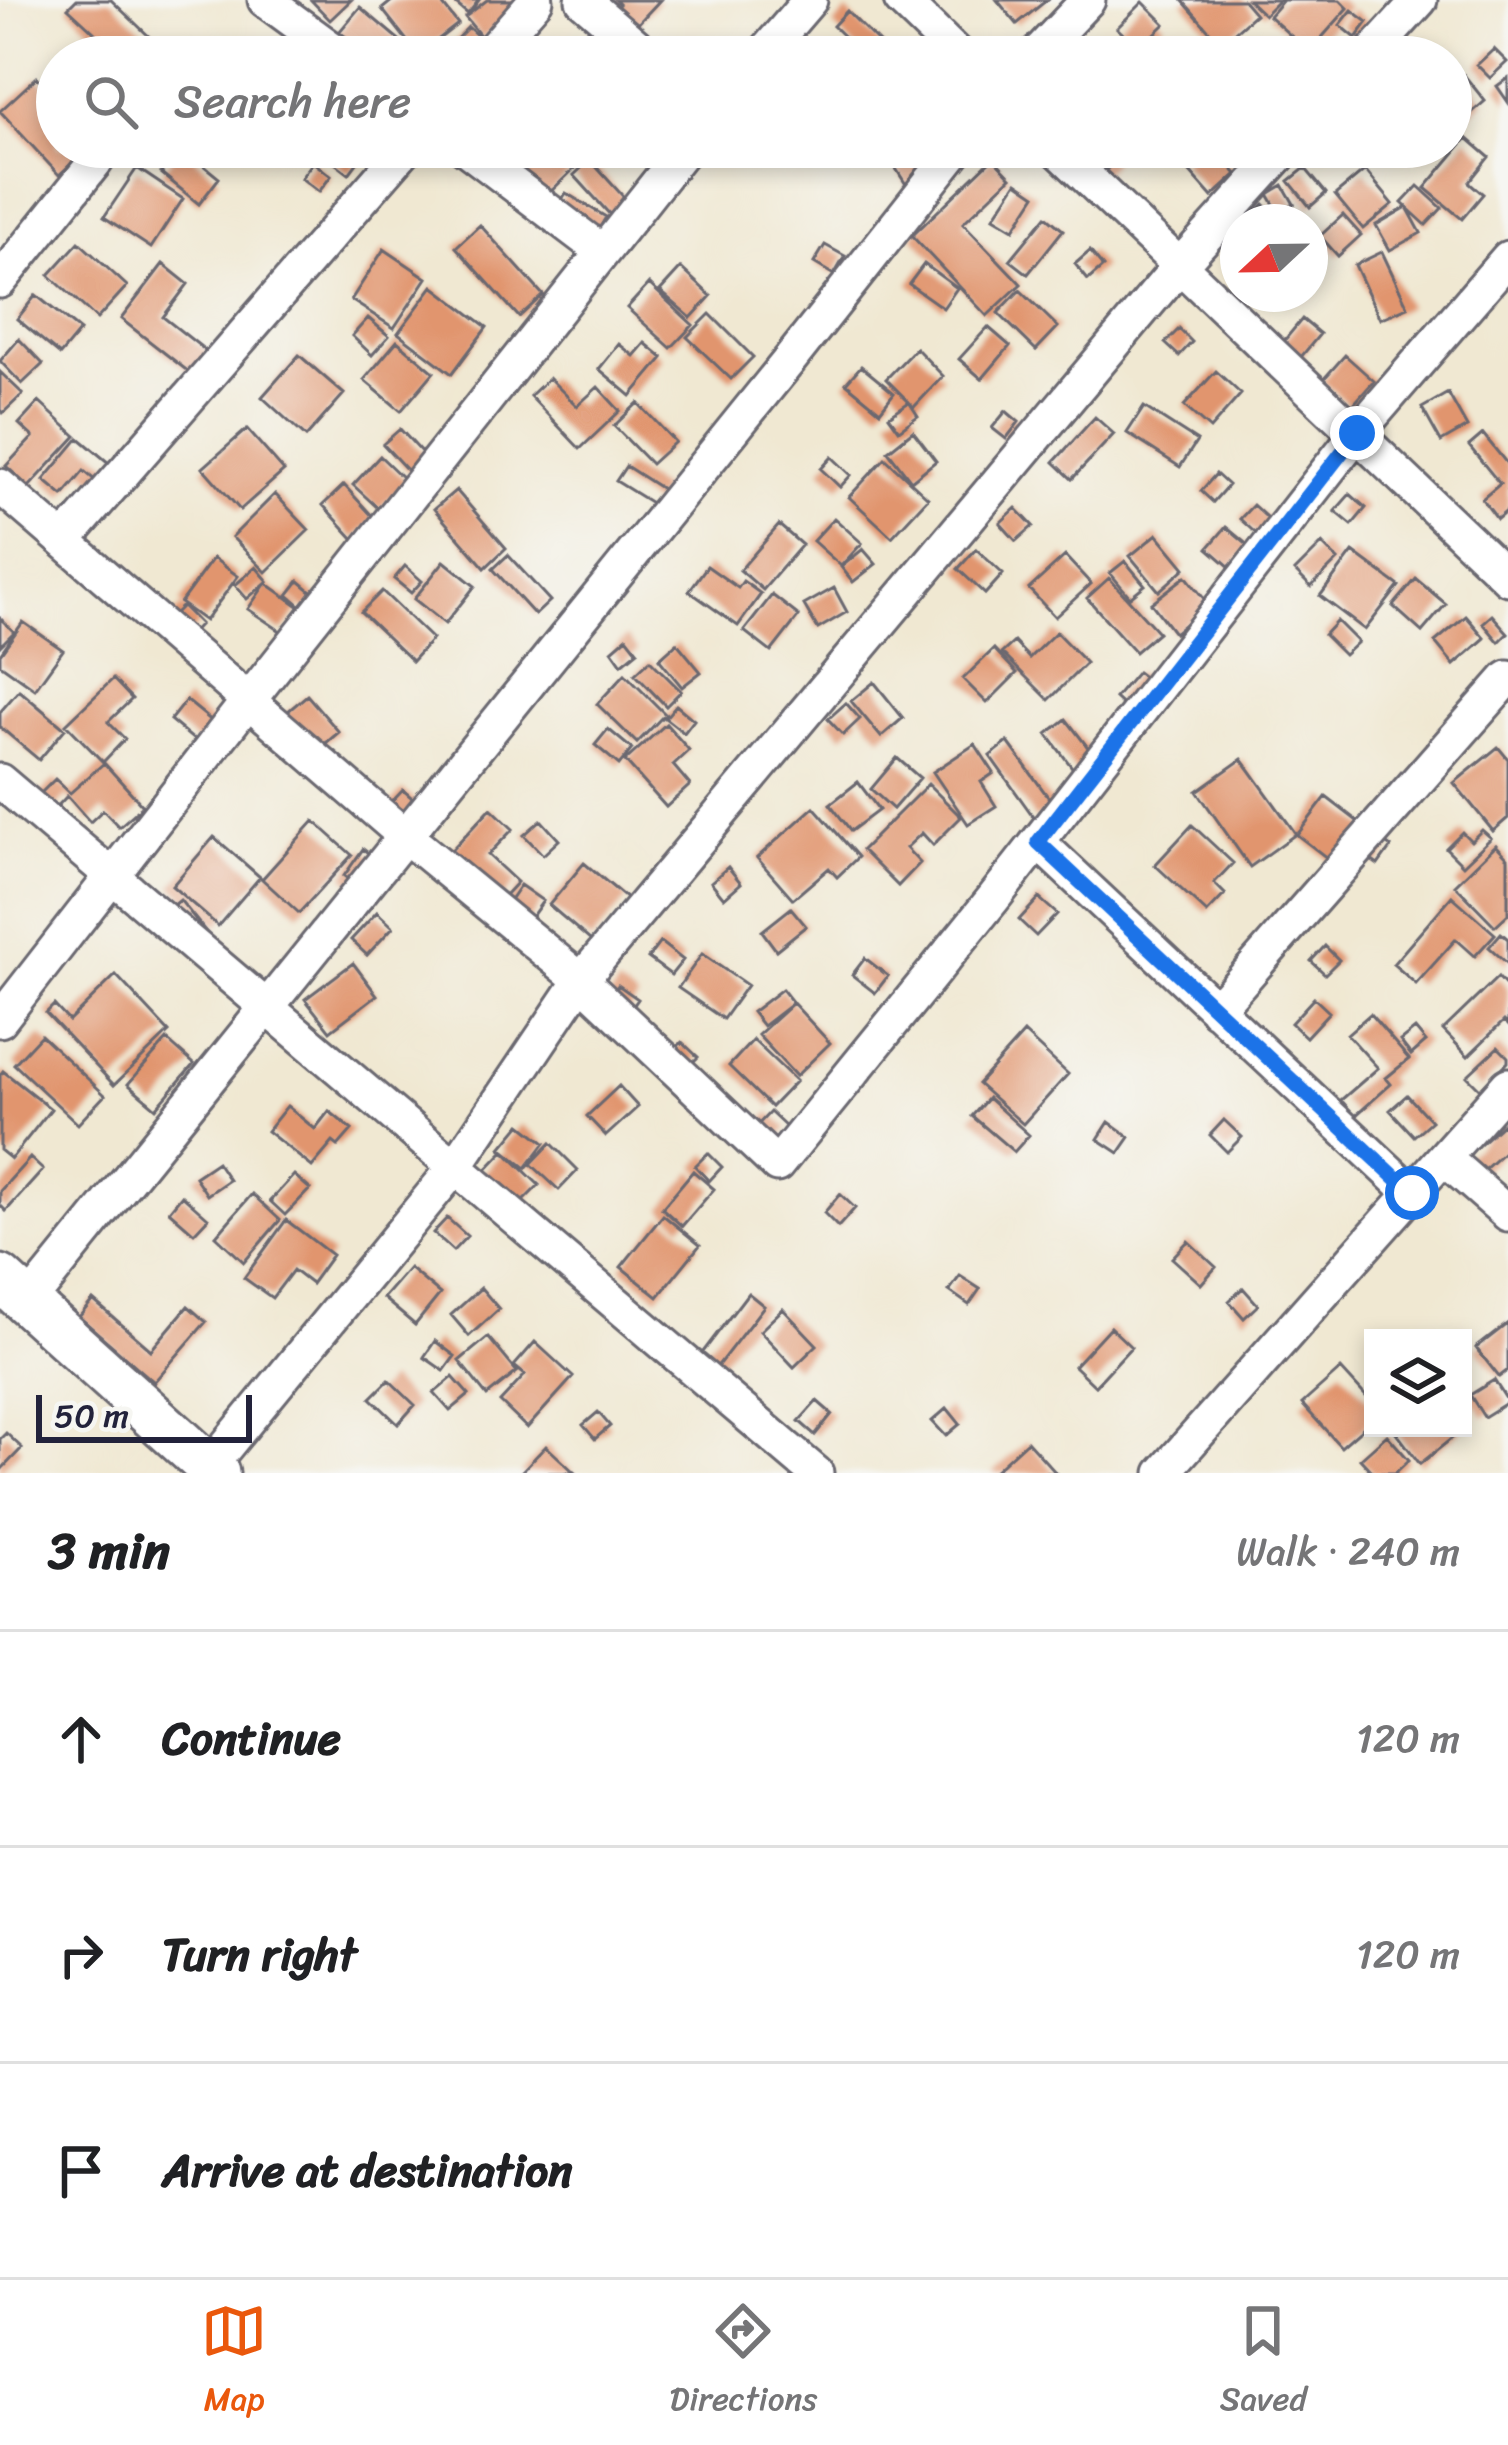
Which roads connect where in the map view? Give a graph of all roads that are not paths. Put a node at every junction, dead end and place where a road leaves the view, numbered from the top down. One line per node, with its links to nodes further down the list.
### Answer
1 (266, 0): 8 (street)
2 (536, 0): 9 (street)
3 (583, 0): 10 (street)
4 (810, 0): 11 (street)
5 (901, 0): 12 (street)
6 (1088, 0): 13 (street)
7 (1420, 0): 14 (street)
8 (315, 36)
9 (504, 36)
10 (625, 36)
11 (779, 36)
12 (938, 36)
13 (1054, 36)
14 (1387, 36)
15 (90, 168): 25 (street)
16 (389, 168): 28 (street)
17 (492, 168): 22 (street)
18 (669, 168): 22 (street)
19 (941, 168): 33 (street)
20 (1077, 168): 24 (street)
21 (1268, 168): 24 (street)
22 (603, 252): 31 (street)
23 (1508, 258): 26 (street)
24 (1180, 265): 26 (street); 36 (street)
25 (0, 281)
26 (1357, 433): 29 (street); 34 (street)
27 (0, 486): 28 (street)
28 (64, 541): 31 (street)
29 (1508, 578)
30 (1508, 677): 38 (street)
31 (248, 701): 33 (street); 35 (street)
32 (0, 781): 35 (street)
33 (404, 835): 36 (street); 37 (street)
34 (1038, 842): 36 (street); 38 (street)
35 (112, 875): 37 (street); 39 (street)
36 (581, 980): 42 (street)
37 (267, 1005): 42 (street); 45 (street)
38 (1216, 1010): 43 (street)
39 (0, 1020)
40 (1508, 1085): 41 (street)
41 (1444, 1157): 43 (street); 44 (street)
42 (455, 1167): 46 (street); 47 (street)
43 (1412, 1193): 48 (street)
44 (1508, 1214)
45 (14, 1291): 46 (main road)
46 (212, 1470)
47 (816, 1473)
48 (1162, 1473)

